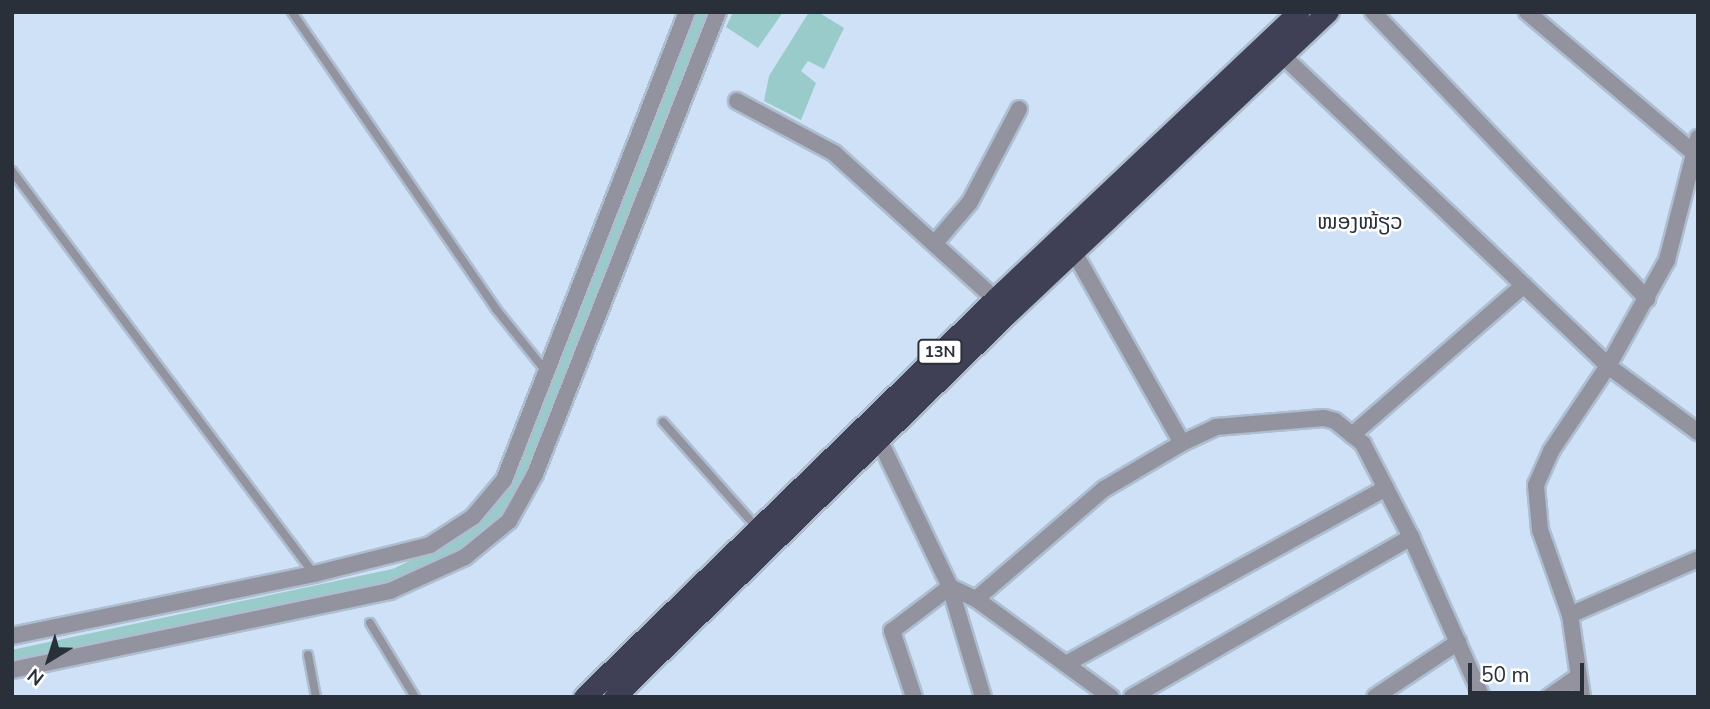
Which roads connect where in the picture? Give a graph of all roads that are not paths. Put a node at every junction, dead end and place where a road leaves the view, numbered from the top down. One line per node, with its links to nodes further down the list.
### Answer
1 (292, 12): 19 (lane)
2 (687, 12): 19 (street)
3 (718, 12): 38 (street)
4 (1299, 12): 16 (highway, 13N)
5 (1328, 12): 8 (highway, 13N)
6 (1373, 12): 17 (street)
7 (1527, 12): 11 (street)
8 (1283, 56): 14 (highway, 13N); 15 (street)
9 (737, 101): 13 (street)
10 (1019, 109): 13 (street)
11 (1696, 146): 17 (street)
12 (12, 171): 29 (lane)
13 (935, 243): 16 (street)
14 (1074, 252): 21 (highway, 13N); 24 (street)
15 (1524, 285): 18 (street); 23 (street)
16 (995, 299): 21 (highway, 13N)
17 (1647, 299): 18 (street)
18 (1608, 366): 22 (street); 32 (street)
19 (545, 370): 29 (street)
20 (663, 422): 26 (lane)
21 (874, 430): 26 (highway, 13N); 30 (street); 43 (highway, 13N)
22 (1698, 432)
23 (1352, 435): 24 (street); 25 (street)
24 (1182, 443): 31 (street)
25 (1385, 488): 27 (street); 37 (street)
26 (757, 528): 42 (highway, 13N)
27 (1411, 537): 35 (street); 47 (street)
28 (1698, 559): 32 (street)
29 (314, 574): 34 (street)
30 (950, 587): 31 (street); 44 (street); 45 (street)
31 (976, 599): 37 (street)
32 (1570, 615): 39 (street)
33 (370, 623): 41 (lane)
34 (12, 636)
35 (1458, 642): 48 (street); 49 (street)
36 (308, 655): 40 (lane)
37 (1066, 664): 46 (street)
38 (12, 670)
39 (1578, 677): 50 (street); 51 (street)
40 (316, 697)
41 (415, 697)
42 (584, 697)
43 (614, 697)
44 (914, 697)
45 (984, 697)
46 (1111, 697)
47 (1132, 697)
48 (1375, 697)
49 (1482, 697)
50 (1549, 697)
51 (1582, 697)

